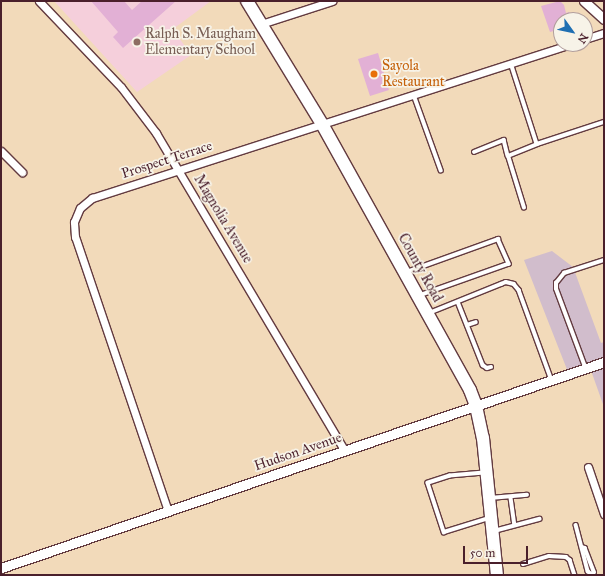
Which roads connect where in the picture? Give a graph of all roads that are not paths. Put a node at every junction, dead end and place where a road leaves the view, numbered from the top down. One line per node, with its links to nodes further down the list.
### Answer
1 (39, 1): 18 (street, Magnolia Avenue)
2 (247, 1): 6 (main road, County Road)
3 (332, 1): 6 (street)
4 (584, 1): 5 (street)
5 (604, 19)
6 (261, 24): 13 (main road, County Road)
7 (604, 33): 8 (street)
8 (593, 37)
9 (553, 50): 10 (street, Prospect Terrace)
10 (511, 63): 11 (street, Prospect Terrace); 14 (lane)
11 (414, 95): 13 (street, Prospect Terrace); 19 (lane)
12 (604, 122): 14 (lane)
13 (322, 124): 18 (street, Prospect Terrace); 23 (main road, County Road)
14 (537, 144): 17 (lane)
15 (1, 151): 20 (street)
16 (474, 152): 17 (lane)
17 (508, 156): 21 (lane)
18 (179, 170): 34 (street, Magnolia Avenue); 40 (street, Prospect Terrace)
19 (441, 170)
20 (22, 172)
21 (524, 208)
22 (604, 260): 31 (lane)
23 (405, 272): 24 (main road, County Road); 24 (lane)
24 (418, 296): 26 (main road, County Road)
25 (458, 302): 26 (lane); 28 (lane); 32 (lane)
26 (428, 314): 33 (main road, County Road)
27 (476, 322): 28 (lane)
28 (467, 325): 30 (lane)
29 (604, 362): 31 (street, Hudson Avenue)
30 (491, 367)
31 (586, 368): 32 (street, Hudson Avenue)
32 (552, 380): 33 (street, Hudson Avenue)
33 (476, 406): 34 (street, Hudson Avenue); 36 (main road, County Road)
34 (345, 451): 40 (street, Hudson Avenue)
35 (588, 467): 41 (street)
36 (487, 472): 38 (main road, County Road); 42 (lane)
37 (527, 495): 39 (lane)
38 (489, 498): 39 (lane); 42 (main road, County Road)
39 (511, 498): 44 (lane)
40 (168, 512): 48 (street, Hudson Avenue)
41 (604, 514)
42 (491, 517): 46 (main road, County Road)
43 (539, 518): 44 (lane)
44 (515, 525): 46 (lane)
45 (576, 525): 51 (lane)
46 (493, 532): 49 (main road, County Road)
47 (523, 564): 50 (lane)
48 (1, 568)
49 (497, 575)
50 (575, 575)
51 (592, 575)

